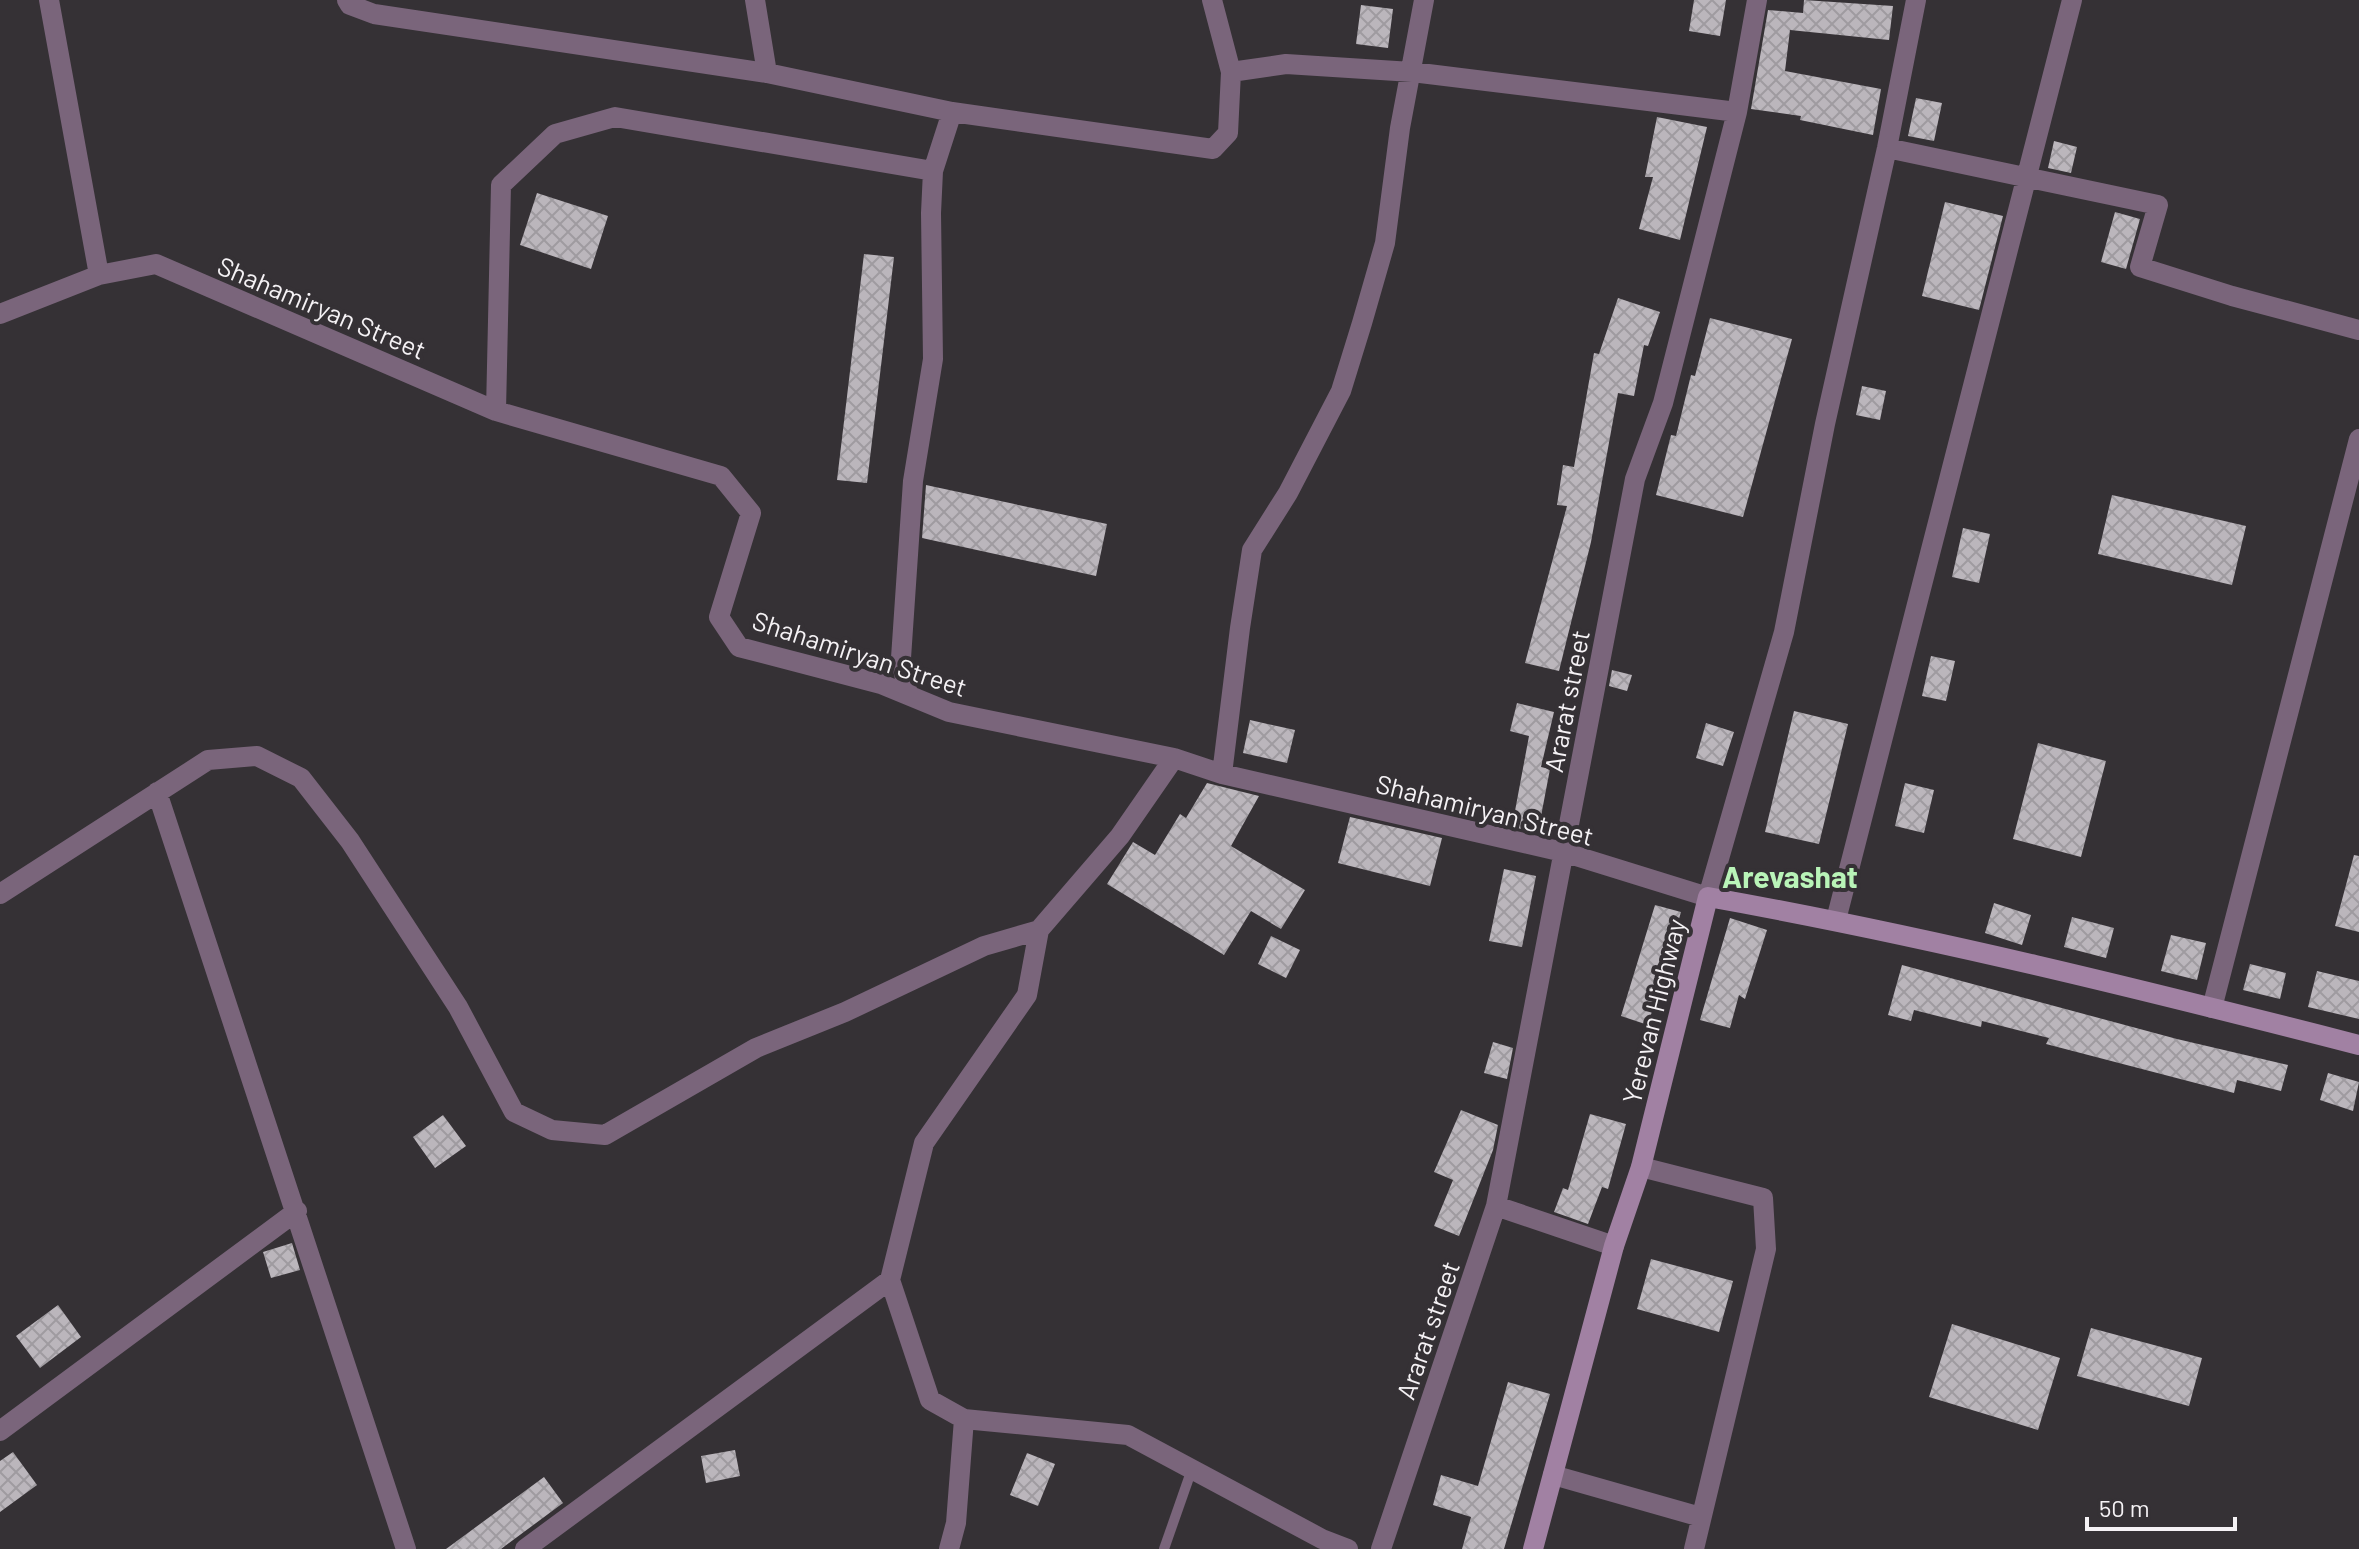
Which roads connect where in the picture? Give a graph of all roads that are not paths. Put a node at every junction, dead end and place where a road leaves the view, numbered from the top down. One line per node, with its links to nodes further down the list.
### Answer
1 (49, 0): 17 (street)
2 (347, 0): 11 (street)
3 (755, 0): 11 (street)
4 (1212, 0): 9 (street)
5 (1424, 0): 10 (street)
6 (1757, 0): 13 (street, Ararat street)
7 (1916, 0): 14 (street)
8 (2072, 0): 16 (street)
9 (1231, 72): 10 (street); 12 (street)
10 (1412, 72): 13 (street); 24 (street)
11 (767, 73): 12 (street)
12 (952, 112): 15 (street)
13 (1737, 112): 26 (street, Ararat street)
14 (1887, 148): 16 (street); 28 (street)
15 (933, 171): 20 (street); 22 (street)
16 (2025, 176): 19 (street); 29 (street)
17 (99, 275): 18 (street, Shahamiryan Street); 20 (street, Shahamiryan Street)
18 (0, 314)
19 (2359, 330)
20 (496, 411): 22 (street, Shahamiryan Street)
21 (2359, 439): 31 (street)
22 (908, 695): 23 (street, Shahamiryan Street)
23 (1174, 758): 24 (street, Shahamiryan Street); 30 (street)
24 (1222, 774): 26 (street, Shahamiryan Street)
25 (157, 792): 27 (street); 30 (street); 35 (street)
26 (1563, 852): 28 (street, Shahamiryan Street); 34 (street, Ararat street)
27 (0, 894)
28 (1708, 897): 29 (main road, Yerevan Highway); 33 (main road, Yerevan Highway)
29 (1836, 920): 31 (main road, Yerevan Highway)
30 (1039, 930): 37 (street)
31 (2212, 1008): 32 (main road, Yerevan Highway)
32 (2359, 1045)
33 (1641, 1167): 36 (main road, Yerevan Highway); 42 (street)
34 (1496, 1206): 36 (street); 48 (street, Ararat street)
35 (297, 1211): 39 (street); 43 (street)
36 (1614, 1246): 41 (main road, Yerevan Highway)
37 (890, 1280): 38 (street); 44 (street)
38 (964, 1419): 40 (street); 45 (street)
39 (0, 1431)
40 (1192, 1469): 46 (lane); 47 (street)
41 (1553, 1475): 42 (street); 49 (main road, Yerevan Highway)
42 (1701, 1517): 50 (street)
43 (406, 1549)
44 (525, 1549)
45 (949, 1549)
46 (1164, 1549)
47 (1348, 1549)
48 (1381, 1549)
49 (1533, 1549)
50 (1694, 1549)

